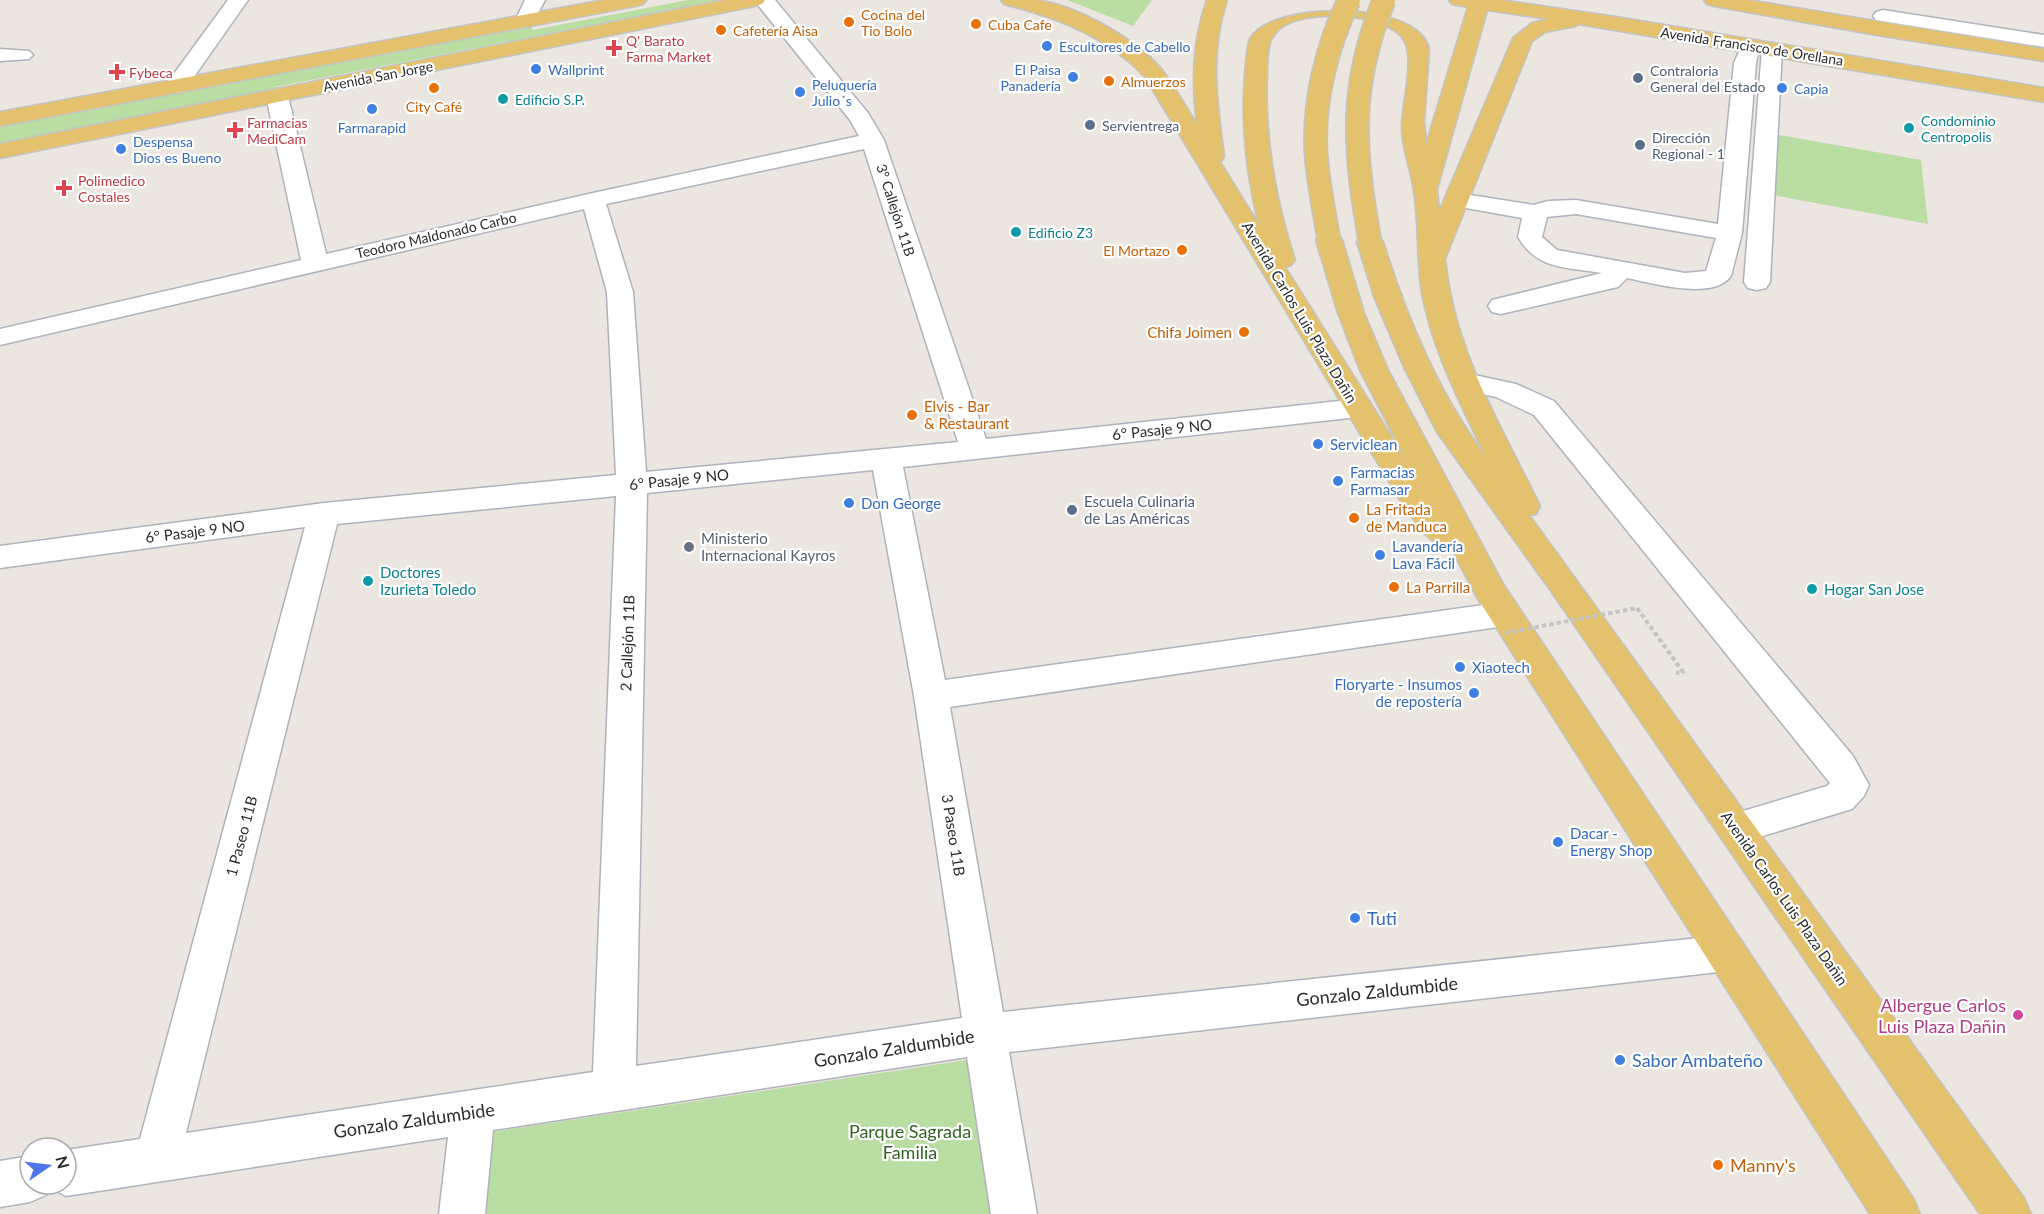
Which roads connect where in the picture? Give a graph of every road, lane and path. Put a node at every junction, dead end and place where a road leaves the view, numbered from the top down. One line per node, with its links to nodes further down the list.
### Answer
1 (238, 0): 22 (street)
2 (636, 0): 13 (main road, Avenida San Jorge)
3 (755, 0): 23 (main road, Avenida San Jorge)
4 (764, 0): 26 (street, 3° Callejón 11B)
5 (1011, 0): 28 (main road)
6 (1217, 0): 28 (main road, Avenida Carlos Luis Plaza Dañin)
7 (1349, 0): 49 (main road, Avenida Carlos Luis Plaza Dañin, bridge)
8 (1384, 0): 48 (main road, Avenida Carlos Luis Plaza Dañin, bridge)
9 (1714, 0): 15 (main road)
10 (1742, 0): 15 (main road)
11 (1904, 0): 14 (street)
12 (1472, 1): 16 (main road, Avenida Francisco de Orellana); 29 (main road, Avenida Carlos Luis Plaza Dañin)
13 (530, 10): 22 (main road, Avenida San Jorge)
14 (1974, 10)
15 (1884, 15): 17 (street); 20 (main road)
16 (1616, 23): 18 (main road, Avenida Francisco de Orellana); 31 (main road)
17 (2044, 41)
18 (1761, 47): 24 (main road, Avenida Francisco de Orellana); 33 (street); 37 (street)
19 (22, 54): 21 (street)
20 (2044, 55)
21 (0, 56)
22 (176, 86): 25 (main road, Avenida San Jorge)
23 (277, 96): 27 (main road, Avenida San Jorge); 35 (street)
24 (2044, 96)
25 (0, 119)
26 (873, 140): 30 (street, Teodoro Maldonado Carbo); 43 (street, 3° Callejón 11B)
27 (0, 151)
28 (1214, 171): 38 (main road, Avenida Carlos Luis Plaza Dañin)
29 (1425, 189): 34 (main road, Avenida Carlos Luis Plaza Dañin); 38 (main road)
30 (593, 200): 35 (street, Teodoro Maldonado Carbo); 45 (street, 2 Callejón 11B)
31 (1458, 200): 32 (street); 34 (main road)
32 (1536, 213): 33 (street); 36 (street)
33 (1730, 232): 36 (street)
34 (1431, 262): 41 (main road, Avenida Carlos Luis Plaza Dañin)
35 (315, 263): 40 (street, Teodoro Maldonado Carbo)
36 (1621, 269): 39 (street)
37 (1757, 282)
38 (1297, 304): 42 (main road, Avenida Carlos Luis Plaza Dañin)
39 (1501, 306)
40 (0, 337)
41 (1465, 382): 48 (main road, Avenida Carlos Luis Plaza Dañin); 52 (street)
42 (1358, 408): 43 (street, 6° Pasaje 9 NO); 49 (main road, Avenida Carlos Luis Plaza Dañin)
43 (975, 450): 44 (street, 6° Pasaje 9 NO)
44 (886, 458): 45 (street, 6° Pasaje 9 NO); 51 (street, 3 Paseo 11B)
45 (632, 484): 46 (street, 6° Pasaje 9 NO); 55 (street, 2 Callejón 11B)
46 (324, 514): 47 (street, 6° Pasaje 9 NO); 57 (street, 1 Paseo 11B)
47 (0, 557)
48 (1562, 583): 52 (main road, Avenida Carlos Luis Plaza Dañin)
49 (1500, 613): 50 (path, bridge); 51 (street); 53 (main road, Avenida Carlos Luis Plaza Dañin)
50 (1683, 672)
51 (931, 696): 54 (street, 3 Paseo 11B)
52 (1736, 828): 64 (main road, Avenida Carlos Luis Plaza Dañin)
53 (1727, 953): 54 (street, Gonzalo Zaldumbide); 63 (main road, Avenida Carlos Luis Plaza Dañin)
54 (987, 1034): 55 (street, Gonzalo Zaldumbide); 62 (street, 3 Paseo 11B)
55 (614, 1090): 56 (street, Gonzalo Zaldumbide)
56 (473, 1111): 57 (street, Gonzalo Zaldumbide); 61 (street)
57 (157, 1158): 58 (street, Gonzalo Zaldumbide)
58 (78, 1171)
59 (18, 1181): 60 (street)
60 (0, 1184)
61 (462, 1214)
62 (1014, 1214)
63 (1897, 1214)
64 (2008, 1214)

